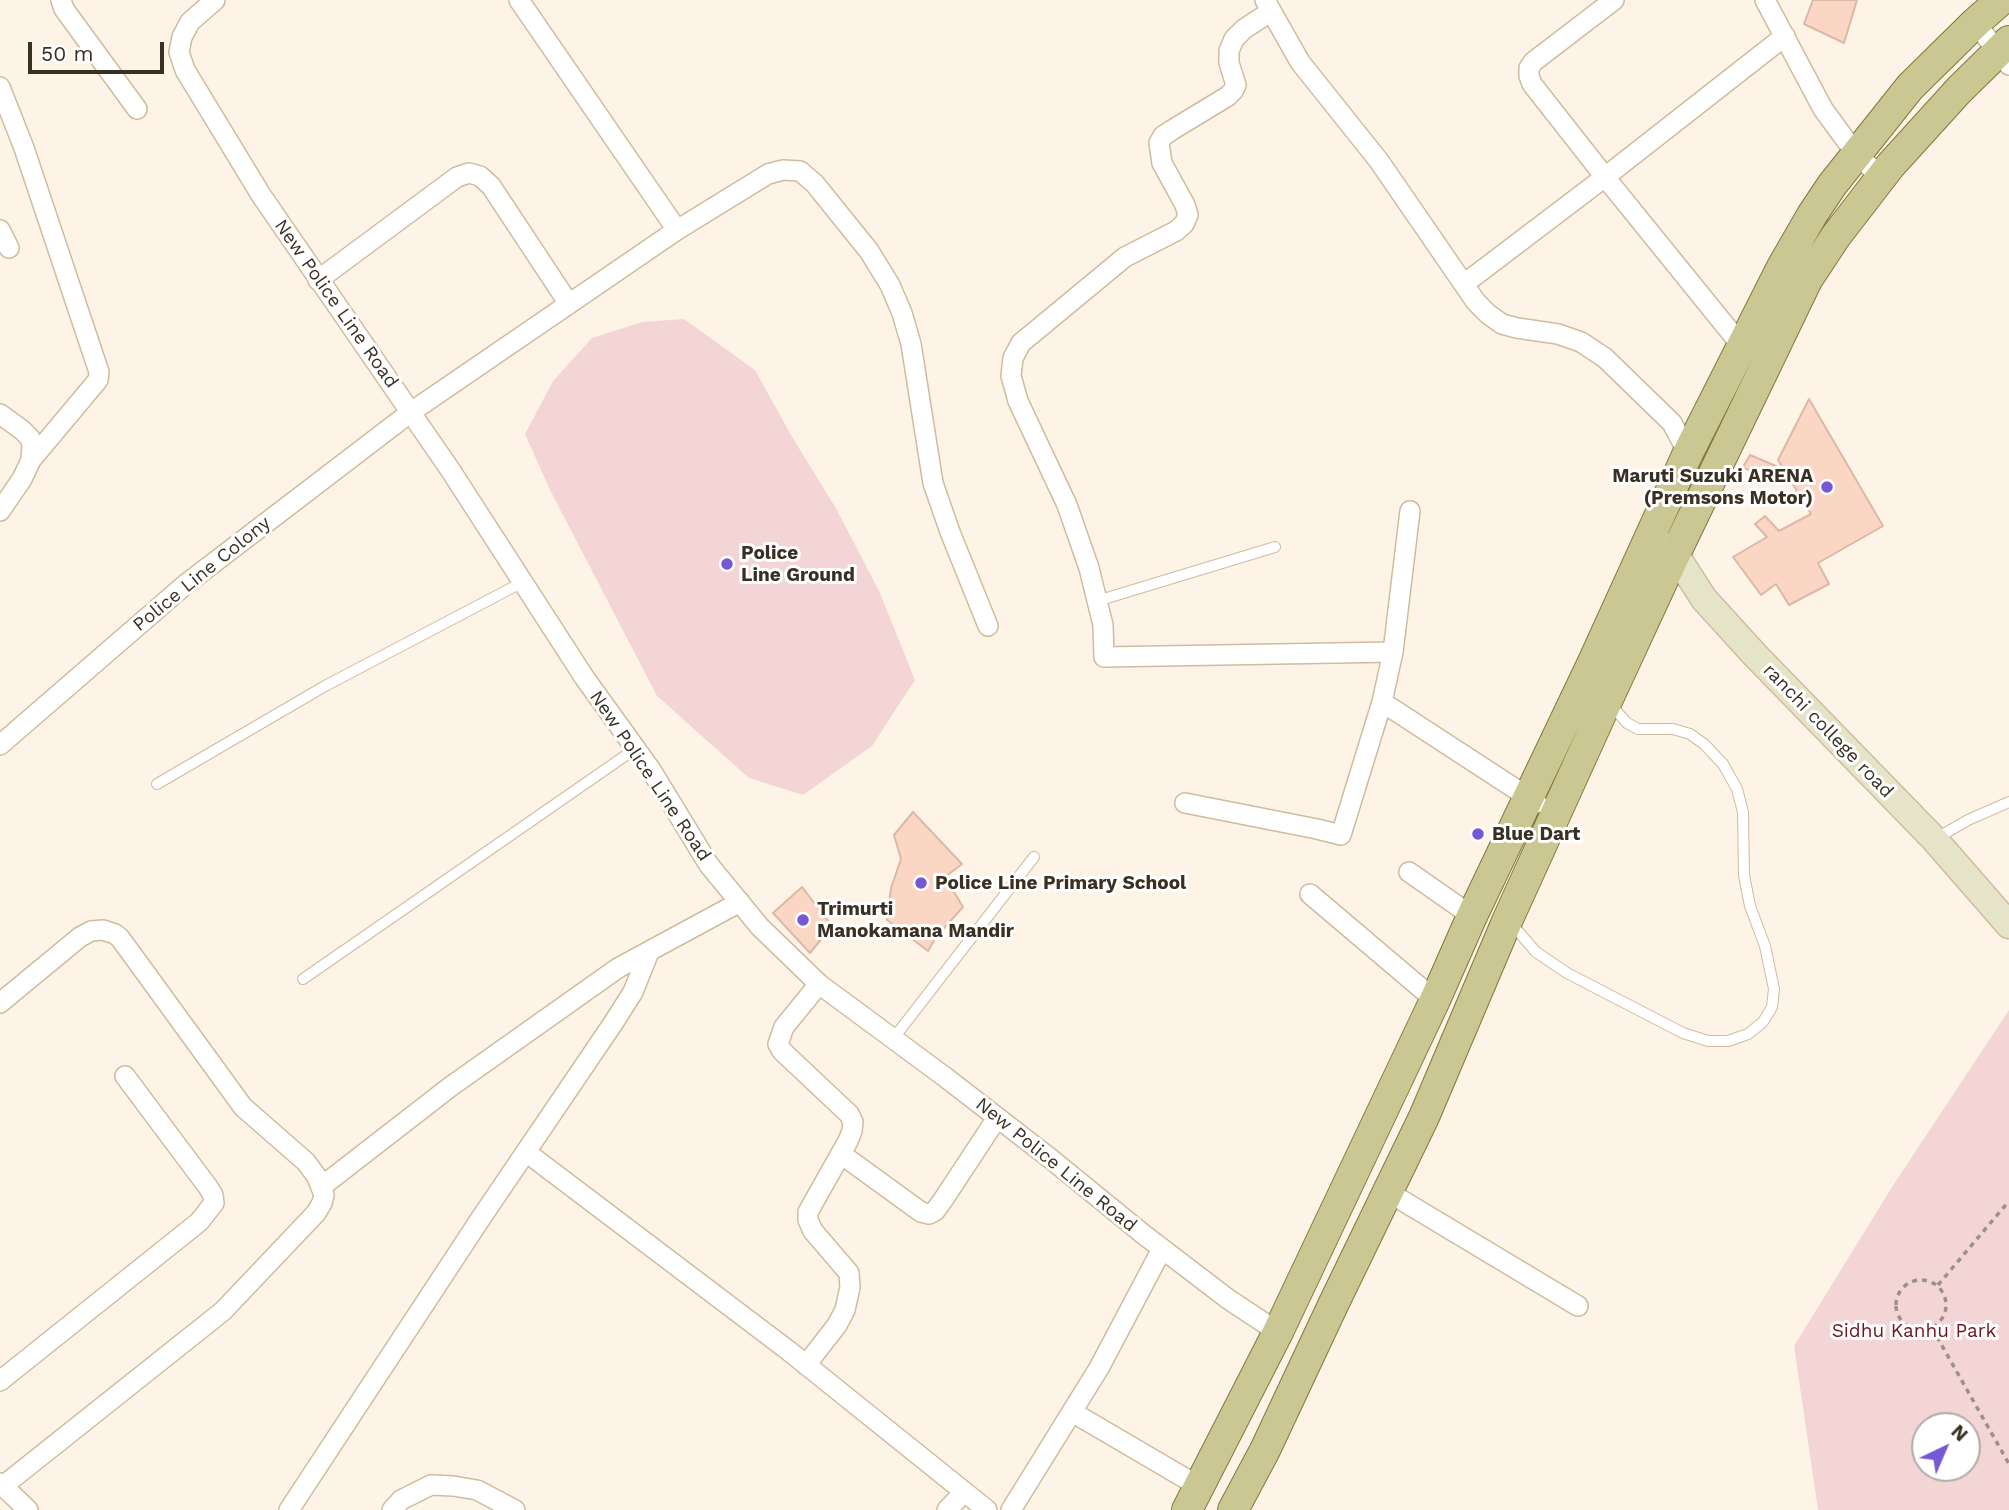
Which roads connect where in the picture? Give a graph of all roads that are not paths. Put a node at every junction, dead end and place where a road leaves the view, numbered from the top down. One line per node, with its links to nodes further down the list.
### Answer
1 (61, 0): 12 (street)
2 (215, 0): 19 (street, New Police Line Road)
3 (519, 0): 17 (street)
4 (1614, 0): 14 (street)
5 (1765, 0): 9 (street)
6 (2001, 0): 8 (main road)
7 (1268, 6): 20 (street); 33 (street)
8 (1975, 23): 10 (street); 13 (main road)
9 (1785, 36): 13 (street); 14 (street)
10 (2005, 53): 15 (main road)
11 (0, 87): 26 (street)
12 (137, 109)
13 (1856, 154): 15 (street); 22 (main road)
14 (1605, 177): 20 (street); 22 (street)
15 (1881, 177): 31 (main road)
16 (0, 230): 18 (street)
17 (677, 230): 21 (street, Police Line Colony); 34 (street, Police Line Colony)
18 (9, 248)
19 (318, 280): 21 (street); 23 (street, New Police Line Road)
20 (1464, 284): 25 (street)
21 (569, 304): 23 (street, Police Line Colony)
22 (1741, 345): 25 (main road)
23 (411, 412): 32 (street, New Police Line Road); 38 (street, Police Line Colony)
24 (0, 414): 26 (street)
25 (1688, 453): 29 (main road)
26 (31, 460): 27 (street)
27 (0, 511)
28 (1410, 511): 35 (street)
29 (1649, 538): 31 (street, ranchi college road); 41 (main road)
30 (1275, 547): 33 (lane)
31 (1675, 554): 36 (main road); 45 (street, ranchi college road)
32 (523, 582): 39 (street, New Police Line Road); 40 (lane)
33 (1097, 601): 35 (street)
34 (988, 626)
35 (1393, 652): 37 (street)
36 (1607, 701): 44 (main road); 51 (lane)
37 (1382, 702): 41 (street); 43 (street)
38 (0, 745)
39 (635, 748): 49 (street, New Police Line Road); 54 (lane)
40 (156, 784)
41 (1528, 798): 44 (street); 50 (main road)
42 (2009, 802): 45 (lane)
43 (1185, 803)
44 (1556, 813): 51 (main road)
45 (1934, 839): 52 (street, ranchi college road)
46 (1034, 857): 58 (lane)
47 (1409, 872): 50 (street)
48 (1310, 894): 56 (street)
49 (740, 902): 53 (street); 55 (street, New Police Line Road)
50 (1472, 916): 56 (main road)
51 (1507, 919): 64 (main road)
52 (2009, 925)
53 (649, 951): 61 (street); 63 (street)
54 (303, 979)
55 (819, 984): 58 (street, New Police Line Road); 62 (street)
56 (1434, 1000): 67 (main road)
57 (0, 1003): 63 (street)
58 (893, 1039): 60 (street, New Police Line Road)
59 (125, 1076): 69 (street)
60 (998, 1118): 62 (street); 65 (street, New Police Line Road)
61 (526, 1152): 68 (street); 74 (street)
62 (841, 1154): 68 (street)
63 (321, 1187): 72 (street)
64 (1388, 1192): 66 (street); 80 (main road)
65 (1162, 1249): 67 (street, New Police Line Road); 70 (street)
66 (1578, 1306)
67 (1278, 1332): 73 (main road)
68 (806, 1365): 71 (street)
69 (0, 1381)
70 (1072, 1412): 73 (street); 79 (street)
71 (964, 1492): 77 (street); 78 (street)
72 (12, 1498)
73 (1193, 1498)
74 (289, 1510)
75 (392, 1510): 76 (street)
76 (515, 1510)
77 (947, 1510)
78 (986, 1510)
79 (1011, 1510)
80 (1233, 1510)

